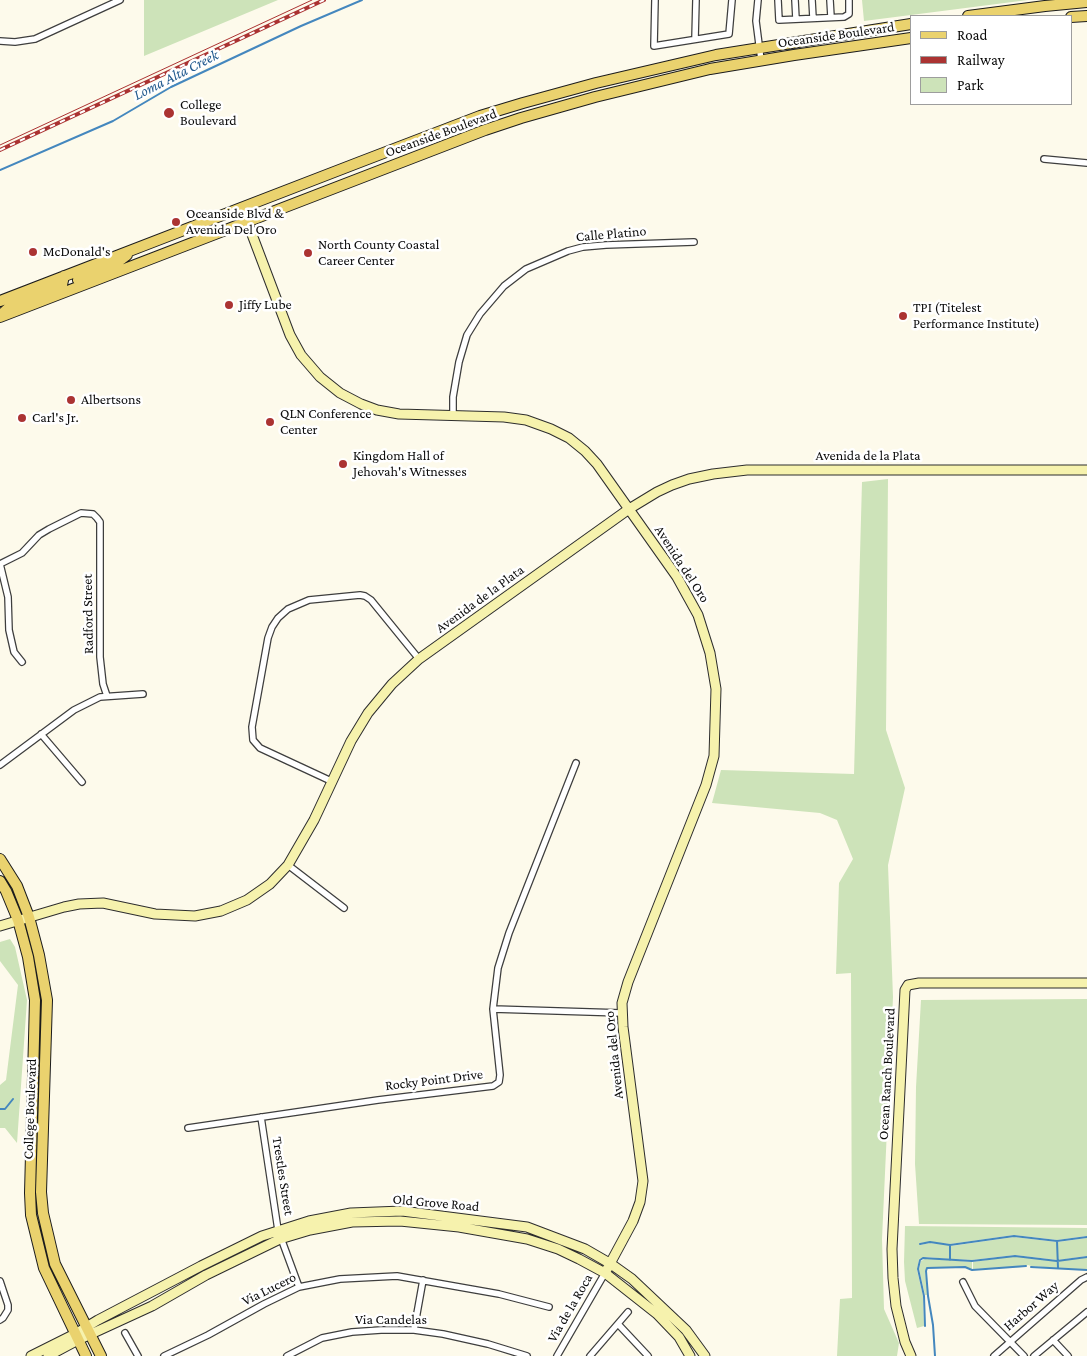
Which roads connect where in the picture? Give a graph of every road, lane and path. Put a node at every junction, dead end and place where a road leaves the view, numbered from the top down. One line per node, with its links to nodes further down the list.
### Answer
1 (120, 0): 21 (street)
2 (656, 0): 20 (street)
3 (696, 0): 20 (street)
4 (732, 0): 20 (street)
5 (758, 0): 22 (street)
6 (778, 0): 17 (street)
7 (794, 0): 17 (street)
8 (812, 0): 16 (street)
9 (830, 0): 14 (street)
10 (849, 0): 14 (street)
11 (1087, 2): 12 (main road)
12 (976, 15)
13 (1087, 16): 15 (main road)
14 (831, 17): 16 (street)
15 (1072, 17)
16 (814, 18): 17 (street)
17 (796, 19)
18 (910, 24): 22 (main road, Oceanside Boulevard)
19 (910, 38): 23 (main road, Oceanside Boulevard)
20 (695, 39)
21 (0, 41)
22 (759, 47): 23 (street); 26 (main road, Oceanside Boulevard)
23 (761, 60): 27 (main road, Oceanside Boulevard)
24 (1044, 159): 25 (street)
25 (1087, 163)
26 (242, 208): 27 (street, Avenida del Oro); 29 (main road, Oceanside Boulevard)
27 (247, 221): 31 (main road, Oceanside Boulevard); 34 (street, Avenida del Oro)
28 (694, 242): 34 (street, Calle Platino)
29 (135, 248): 30 (main road, Oceanside Boulevard); 31 (main road)
30 (64, 276): 32 (main road, Oceanside Boulevard); 33 (main road)
31 (68, 290): 33 (main road, Oceanside Boulevard)
32 (0, 301)
33 (0, 317)
34 (454, 415): 36 (street, Avenida del Oro)
35 (1087, 470): 36 (street, Avenida de la Plata)
36 (629, 509): 38 (street, Avenida de la Plata); 56 (street, Avenida del Oro)
37 (0, 564): 39 (street); 41 (street, Radford Street)
38 (419, 659): 45 (street, Avenida de la Plata); 45 (street)
39 (22, 662)
40 (143, 694): 41 (street)
41 (107, 696): 42 (street)
42 (41, 734): 44 (street); 46 (street)
43 (576, 763): 55 (street, Rocky Point Drive)
44 (0, 765)
45 (331, 781): 48 (street, Avenida de la Plata)
46 (82, 782)
47 (0, 859): 51 (main road, College Boulevard)
48 (288, 865): 50 (street); 51 (street, Avenida de la Plata)
49 (0, 881): 52 (main road, College Boulevard)
50 (344, 908)
51 (29, 917): 52 (street, Avenida de la Plata); 73 (main road, College Boulevard)
52 (18, 920): 53 (street, Avenida de la Plata); 75 (main road, College Boulevard)
53 (0, 926)
54 (1087, 983): 78 (street, Ocean Ranch Boulevard)
55 (493, 1009): 56 (street); 57 (street, Rocky Point Drive)
56 (622, 1013): 60 (street, Avenida del Oro)
57 (261, 1117): 58 (street, Rocky Point Drive); 59 (street, Trestles Street)
58 (188, 1128)
59 (279, 1234): 60 (street, Old Grove Road); 61 (street, Old Grove Road); 66 (street, Trestles Street); 73 (street, Old Grove Road)
60 (611, 1264): 61 (street, Avenida del Oro); 91 (street, Old Grove Road)
61 (605, 1273): 87 (street, Via de la Roca); 90 (street, Old Grove Road)
62 (1087, 1277): 77 (street, Harbor Way)
63 (423, 1280): 66 (street, Via Lucero); 67 (street, Via Lucero); 72 (street)
64 (0, 1281): 70 (street)
65 (963, 1282): 77 (street)
66 (299, 1287): 84 (street, Via Lucero)
67 (549, 1307)
68 (628, 1312): 71 (street)
69 (1087, 1312): 76 (street)
70 (0, 1320)
71 (618, 1324): 88 (street); 89 (street)
72 (414, 1330): 85 (street, Via Candelas); 86 (street, Via Candelas)
73 (88, 1331): 75 (street, Old Grove Road); 82 (main road, College Boulevard)
74 (125, 1333): 83 (street)
75 (77, 1337): 79 (street, Old Grove Road); 80 (street, Old Grove Road); 81 (main road, College Boulevard)
76 (1053, 1340): 96 (street); 97 (street)
77 (1010, 1341): 94 (street, Harbor Way); 95 (street)
78 (906, 1342): 92 (street, Ocean Ranch Boulevard); 93 (street, Ocean Ranch Boulevard)
79 (31, 1356)
80 (48, 1356)
81 (86, 1356)
82 (101, 1356)
83 (138, 1356)
84 (164, 1356)
85 (287, 1356)
86 (527, 1356)
87 (557, 1356)
88 (590, 1356)
89 (648, 1356)
90 (690, 1356)
91 (705, 1356)
92 (904, 1356)
93 (911, 1356)
94 (994, 1356)
95 (1024, 1356)
96 (1034, 1356)
97 (1068, 1356)

